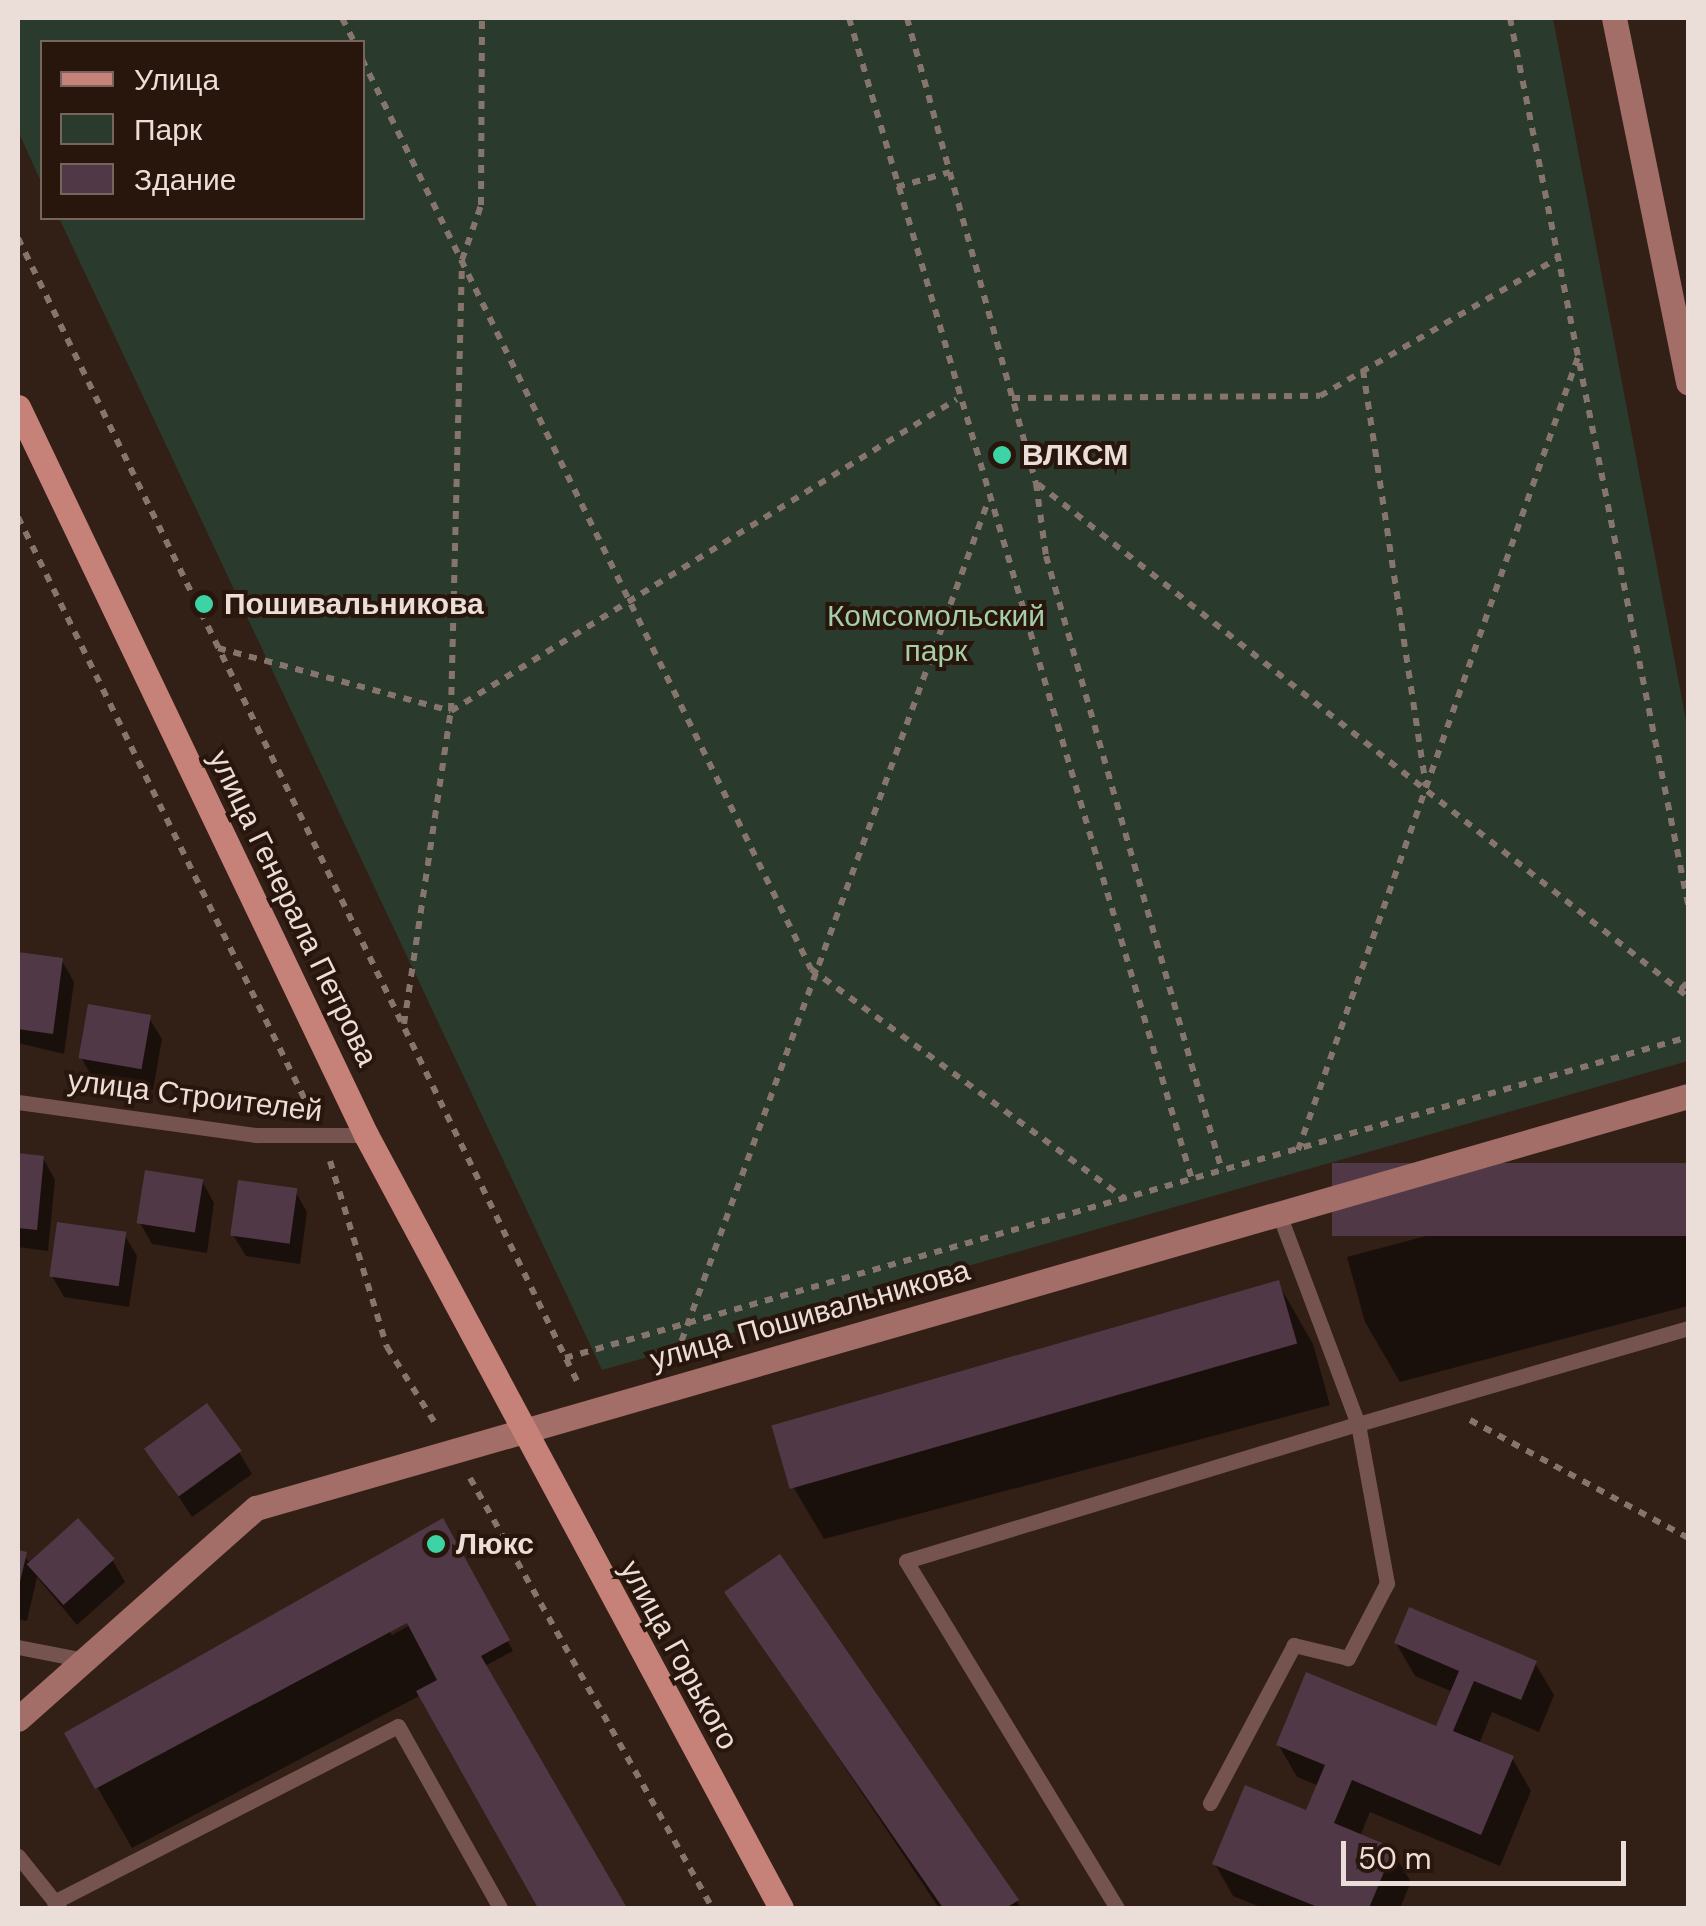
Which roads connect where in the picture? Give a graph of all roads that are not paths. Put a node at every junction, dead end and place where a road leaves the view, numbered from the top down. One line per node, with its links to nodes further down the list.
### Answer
1 (1614, 18): 2 (main road)
2 (1688, 384)
3 (18, 407): 6 (main road, улица Генерала Петрова)
4 (1688, 1096): 7 (main road, улица Пошивальникова)
5 (18, 1102): 6 (lane, улица Строителей)
6 (366, 1135): 10 (main road, улица Генерала Петрова)
7 (1279, 1214): 9 (lane); 10 (main road, улица Пошивальникова)
8 (1688, 1328): 9 (lane)
9 (1358, 1424): 14 (lane); 19 (lane)
10 (519, 1433): 12 (main road, улица Пошивальникова); 18 (main road, улица Горького)
11 (18, 1648): 12 (lane)
12 (84, 1660): 13 (main road, улица Пошивальникова)
13 (18, 1719)
14 (1210, 1804)
15 (18, 1856): 16 (lane)
16 (57, 1905): 17 (lane)
17 (500, 1908)
18 (781, 1908)
19 (1117, 1908)

